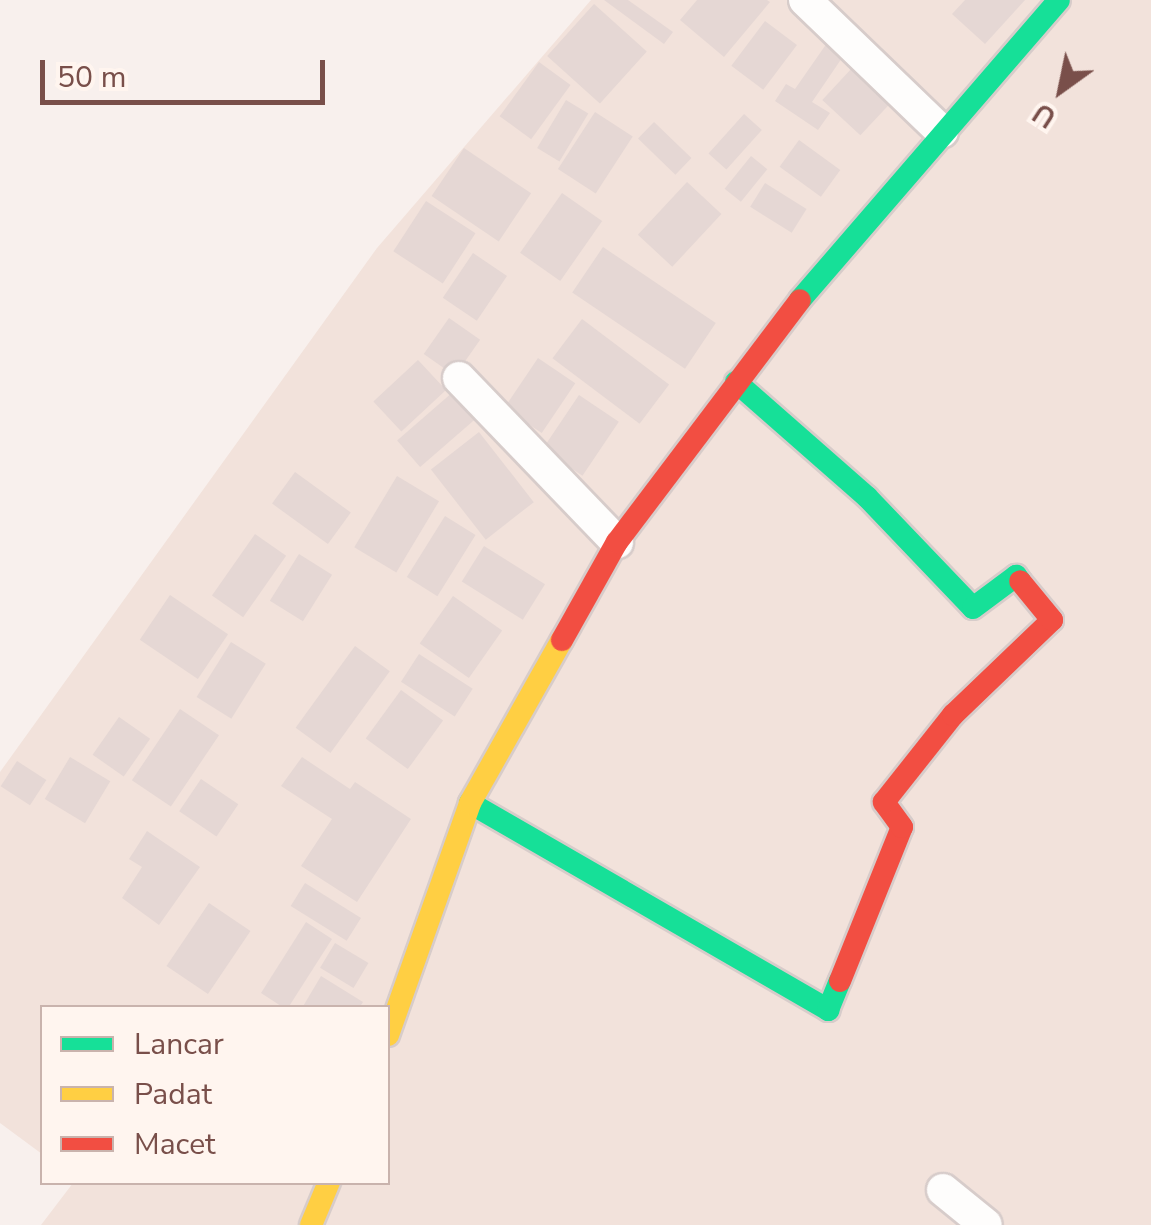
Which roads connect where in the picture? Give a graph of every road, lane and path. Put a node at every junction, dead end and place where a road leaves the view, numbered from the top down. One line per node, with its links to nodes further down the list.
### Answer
1 (805, 0): 3 (street)
2 (1059, 0): 3 (street)
3 (942, 132): 5 (street)
4 (459, 378): 6 (street)
5 (736, 382): 6 (street); 7 (street)
6 (617, 542): 7 (street)
7 (470, 803): 8 (street)
8 (390, 1029)
9 (327, 1185): 11 (street)
10 (943, 1190): 12 (street)
11 (311, 1225)
12 (986, 1225)

